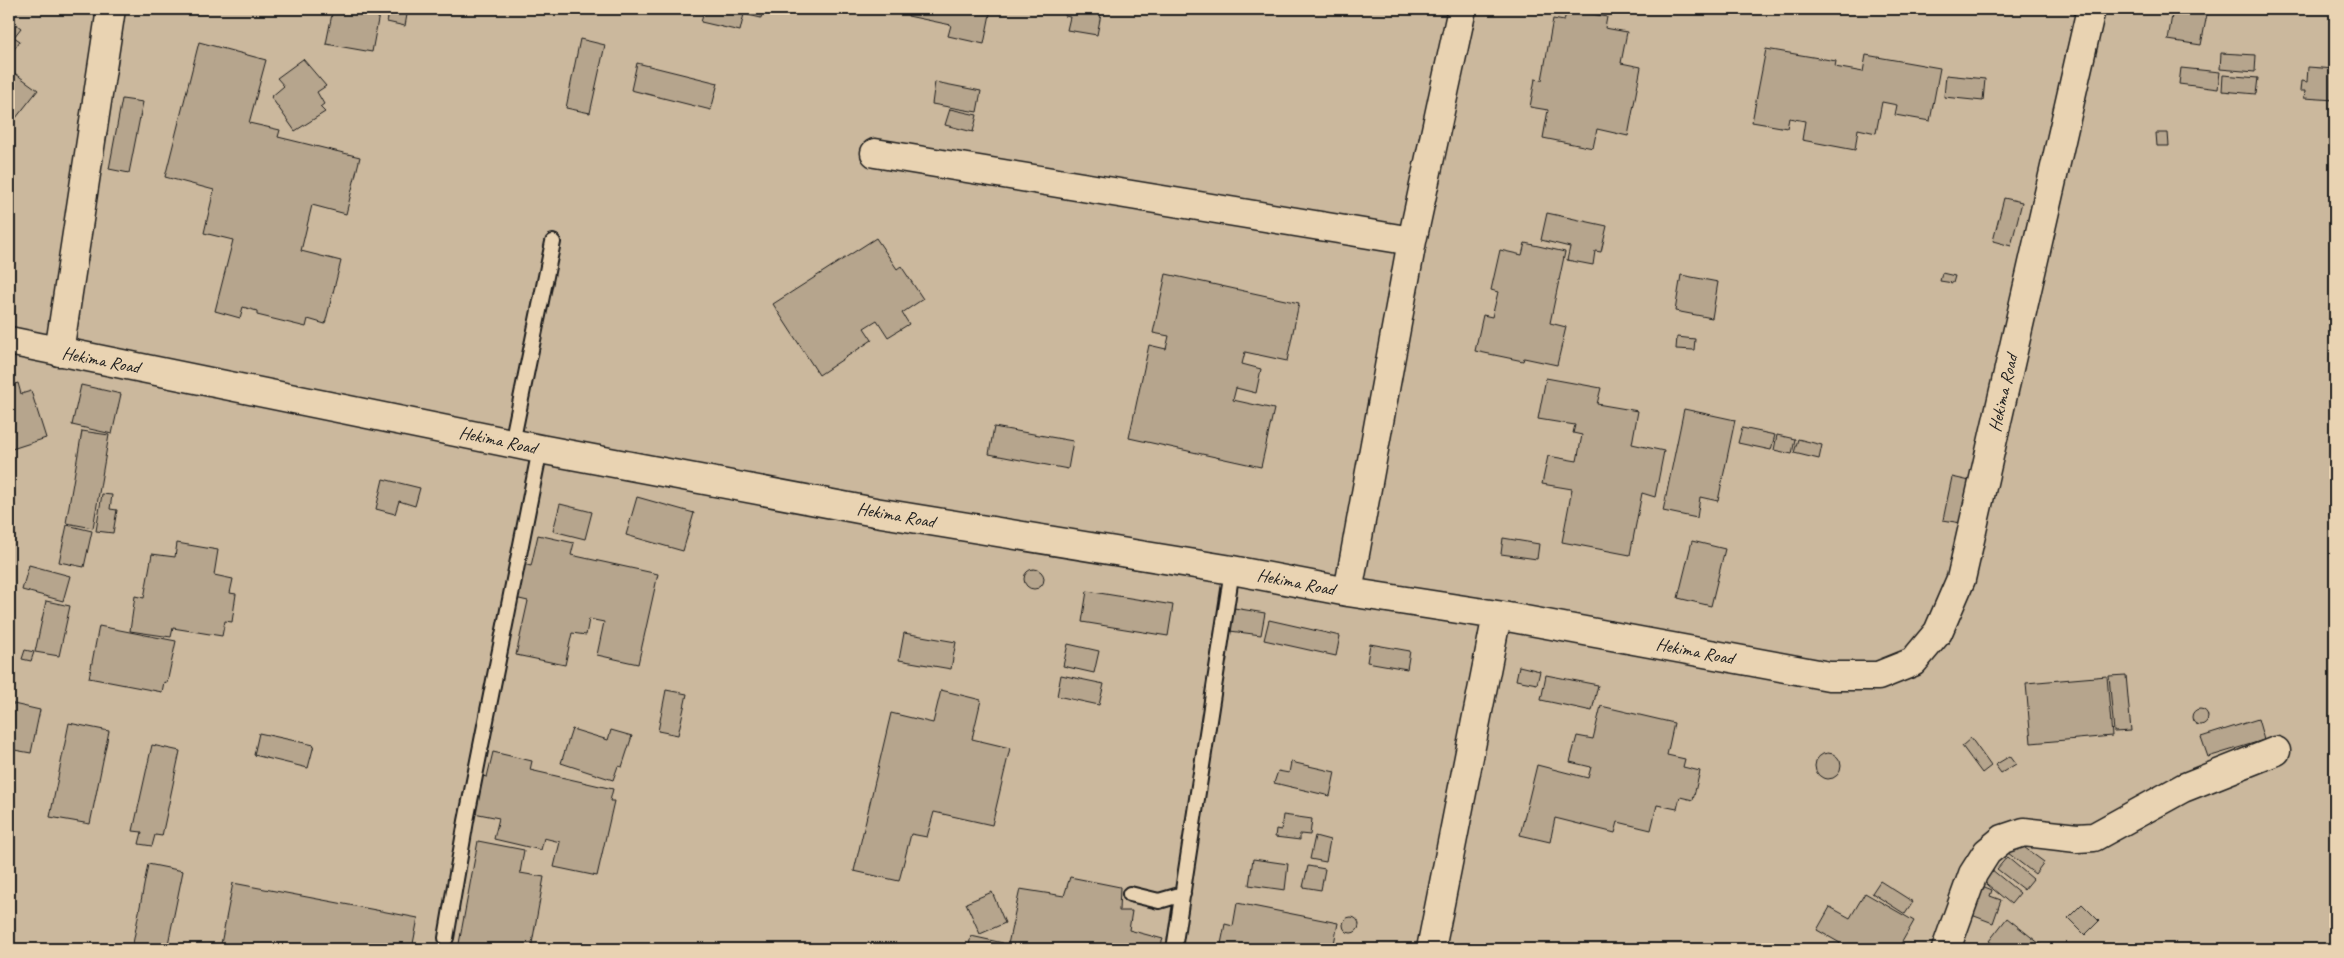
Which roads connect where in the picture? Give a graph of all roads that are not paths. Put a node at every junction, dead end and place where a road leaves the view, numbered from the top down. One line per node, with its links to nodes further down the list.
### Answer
1 (111, 9): 8 (street)
2 (1462, 9): 5 (street)
3 (2091, 9): 13 (street, Hekima Road)
4 (875, 153): 5 (street)
5 (1412, 241): 12 (street)
6 (554, 242): 9 (lane)
7 (9, 342): 8 (street, Hekima Road)
8 (59, 352): 9 (street, Hekima Road)
9 (512, 443): 10 (street, Hekima Road)
10 (540, 449): 11 (street, Hekima Road); 17 (lane)
11 (1232, 570): 12 (street, Hekima Road); 16 (lane)
12 (1348, 592): 13 (street, Hekima Road)
13 (1497, 615): 19 (street)
14 (2276, 752): 20 (street)
15 (1130, 894): 16 (lane)
16 (1183, 894): 18 (lane)
17 (446, 938)
18 (1174, 949)
19 (1431, 949)
20 (1946, 949)

